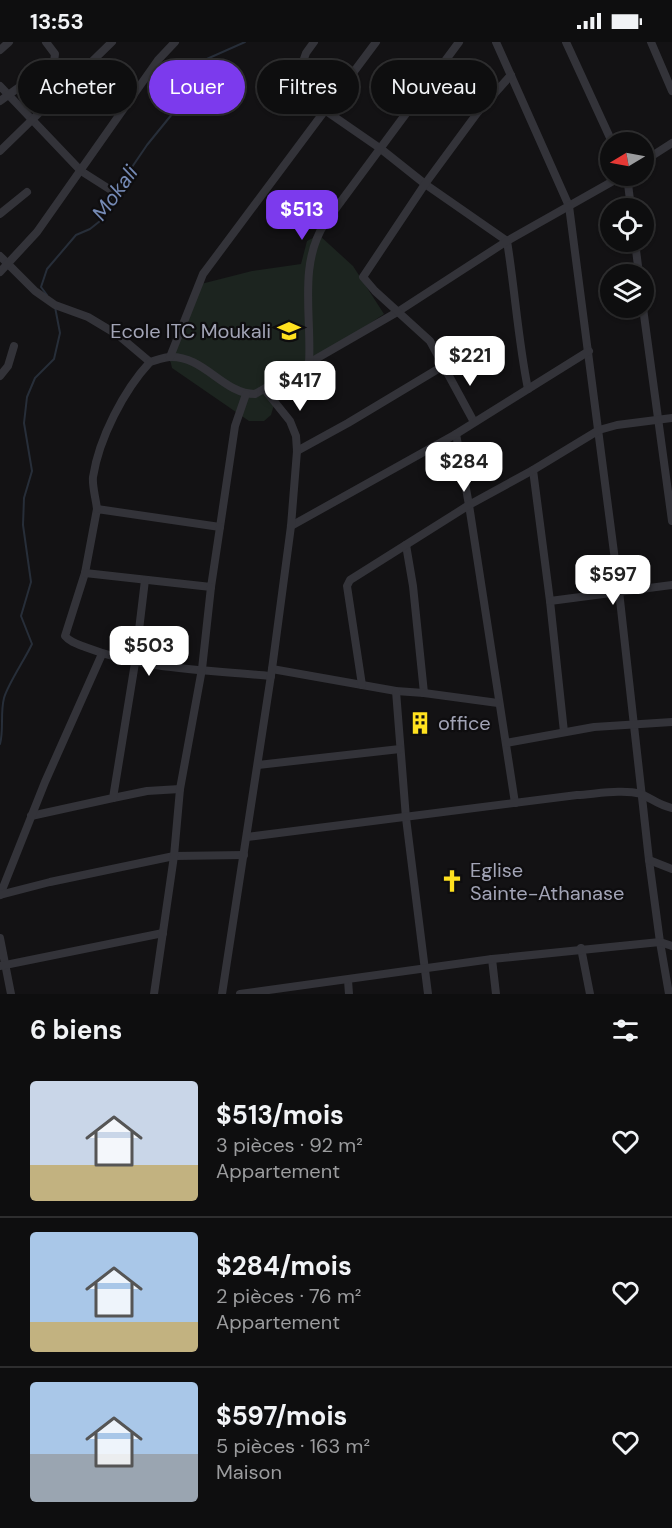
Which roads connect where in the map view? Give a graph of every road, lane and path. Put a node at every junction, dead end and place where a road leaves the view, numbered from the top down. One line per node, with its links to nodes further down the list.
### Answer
1 (9, 42): 11 (street)
2 (46, 42): 17 (street)
3 (112, 42): 21 (street)
4 (175, 42): 27 (street)
5 (314, 42): 12 (street)
6 (376, 42): 13 (street)
7 (459, 42): 24 (street)
8 (496, 42): 14 (street)
9 (566, 42): 22 (street)
10 (651, 42): 16 (street)
11 (0, 50)
12 (303, 60)
13 (359, 65)
14 (511, 75): 28 (street); 32 (street)
15 (0, 86): 17 (street)
16 (672, 91)
17 (8, 94): 18 (street); 21 (street)
18 (0, 101)
19 (324, 114): 42 (street)
20 (330, 114): 24 (street)
21 (33, 121): 25 (street); 27 (street)
22 (607, 132)
23 (672, 142): 26 (street)
24 (381, 149): 28 (street); 44 (street)
25 (0, 151)
26 (654, 154)
27 (81, 171): 31 (street); 36 (street)
28 (425, 184): 34 (street); 38 (street)
29 (604, 186): 32 (street)
30 (27, 192): 33 (street)
31 (114, 192)
32 (569, 206): 34 (street); 41 (street)
33 (0, 214)
34 (507, 241): 38 (street); 47 (street)
35 (0, 256): 36 (street)
36 (7, 263): 37 (street); 43 (street)
37 (0, 272)
38 (399, 311): 44 (street); 45 (street)
39 (644, 318): 51 (street)
40 (14, 346): 46 (street)
41 (589, 351): 47 (street); 53 (street)
42 (171, 357): 43 (street); 49 (street)
43 (150, 362): 58 (street)
44 (309, 364): 48 (street)
45 (443, 366): 52 (street); 55 (street)
46 (0, 376)
47 (528, 389): 52 (street)
48 (265, 390): 49 (street); 55 (street)
49 (246, 394): 60 (street)
50 (672, 418): 51 (street)
51 (658, 421): 53 (street); 59 (street)
52 (474, 422): 54 (street)
53 (599, 430): 56 (street); 67 (street)
54 (456, 434): 57 (street); 61 (street)
55 (297, 451): 61 (street)
56 (533, 470): 57 (street); 68 (street)
57 (469, 505): 62 (street); 76 (street)
58 (97, 509): 60 (street); 63 (street)
59 (672, 521)
60 (220, 526): 66 (street)
61 (291, 526): 72 (street)
62 (406, 545): 73 (street); 75 (street)
63 (85, 573): 64 (street); 69 (street)
64 (145, 580): 66 (street); 70 (street)
65 (672, 585): 67 (street)
66 (212, 587): 71 (street)
67 (619, 591): 68 (street); 78 (street)
68 (550, 601): 79 (street)
69 (102, 654): 70 (street); 88 (street)
70 (135, 663): 71 (street); 85 (street)
71 (202, 669): 72 (street); 83 (street)
72 (272, 672): 73 (street); 82 (street)
73 (362, 685): 74 (street)
74 (396, 691): 75 (street); 81 (street)
75 (424, 693): 76 (street)
76 (498, 703): 80 (street)
77 (672, 722): 78 (street)
78 (633, 724): 79 (street); 84 (street)
79 (564, 732): 80 (street)
80 (506, 743): 86 (street)
81 (400, 749): 82 (street); 89 (street)
82 (258, 765): 90 (street)
83 (180, 789): 85 (street); 92 (street)
84 (641, 795): 86 (street); 87 (street); 93 (street)
85 (113, 798): 88 (street)
86 (514, 803): 89 (street)
87 (672, 808)
88 (31, 816): 95 (street)
89 (406, 818): 90 (street); 103 (street)
90 (247, 837): 91 (street)
91 (244, 855): 92 (street); 109 (street)
92 (174, 856): 95 (street); 96 (street)
93 (649, 860): 94 (street); 98 (street)
94 (672, 869)
95 (0, 895)
96 (163, 933): 102 (street); 108 (street)
97 (0, 938): 102 (street)
98 (660, 942): 99 (street); 100 (street); 105 (street)
99 (672, 946)
100 (581, 948): 101 (street); 114 (street)
101 (492, 959): 103 (street); 113 (street)
102 (3, 966): 107 (street)
103 (425, 968): 104 (street); 112 (street)
104 (348, 981): 106 (street); 111 (street)
105 (670, 990)
106 (283, 991): 110 (street)
107 (11, 994)
108 (154, 994)
109 (222, 994)
110 (240, 994)
111 (349, 994)
112 (428, 994)
113 (496, 994)
114 (590, 994)

